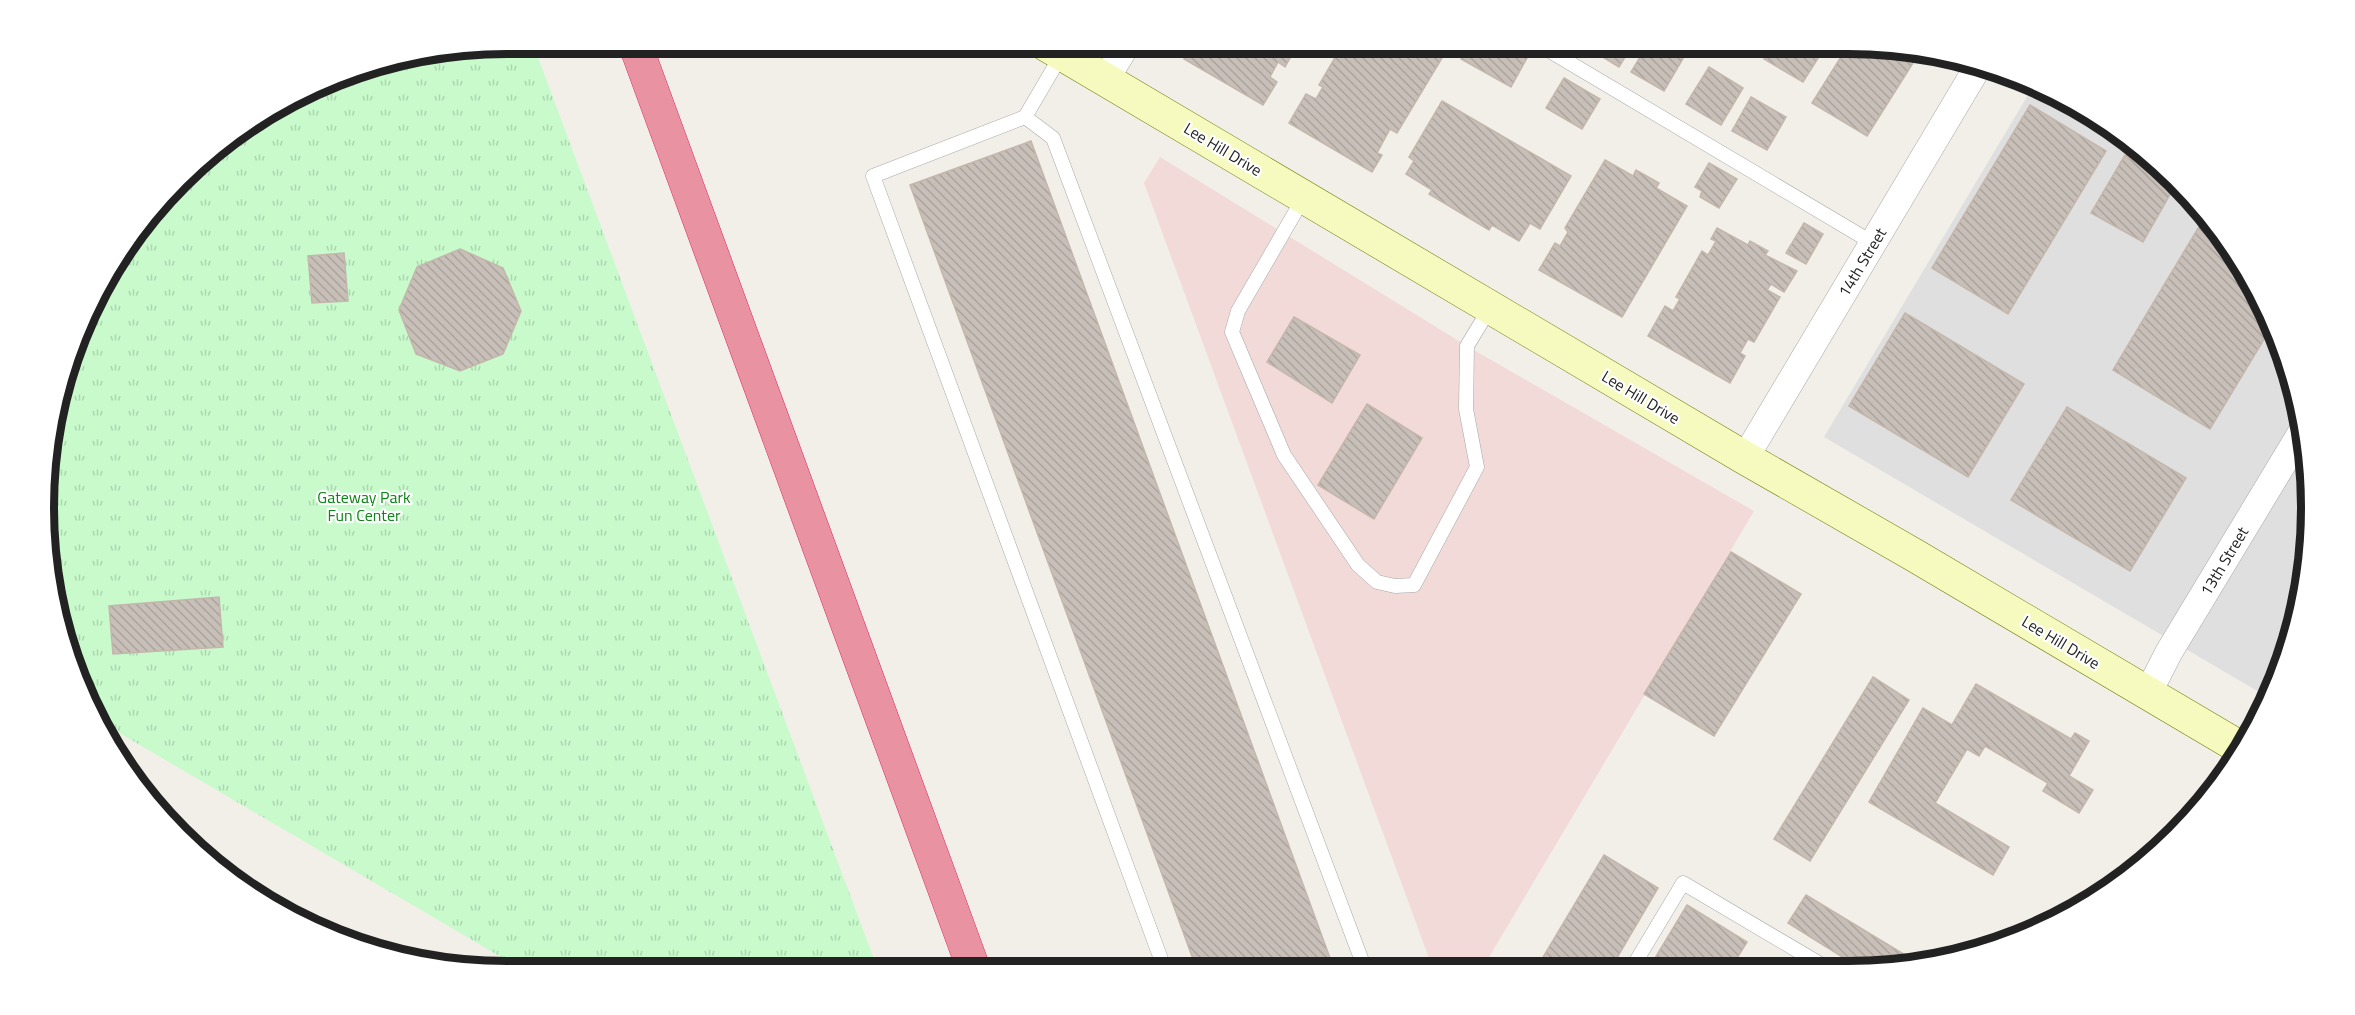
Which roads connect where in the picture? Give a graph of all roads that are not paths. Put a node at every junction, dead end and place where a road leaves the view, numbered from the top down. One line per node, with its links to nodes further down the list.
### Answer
1 (639, 54): 16 (highway)
2 (1052, 54): 8 (lane)
3 (1062, 54): 7 (street, Lee Hill Drive)
4 (1121, 54): 7 (street)
5 (1555, 54): 10 (lane)
6 (1975, 72): 10 (street, 14th Street)
7 (1106, 80): 9 (street, Lee Hill Drive)
8 (1025, 117): 17 (lane); 18 (lane)
9 (1304, 197): 11 (street, Lee Hill Drive); 11 (lane)
10 (1873, 243): 13 (street, 14th Street)
11 (1490, 308): 13 (street, Lee Hill Drive)
12 (2296, 442): 14 (street, 13th Street)
13 (1745, 458): 14 (street, Lee Hill Drive)
14 (2148, 693): 15 (street, Lee Hill Drive)
15 (2234, 744)
16 (971, 961)
17 (1162, 961)
18 (1362, 961)
19 (1636, 961): 20 (lane)
20 (1815, 961)

